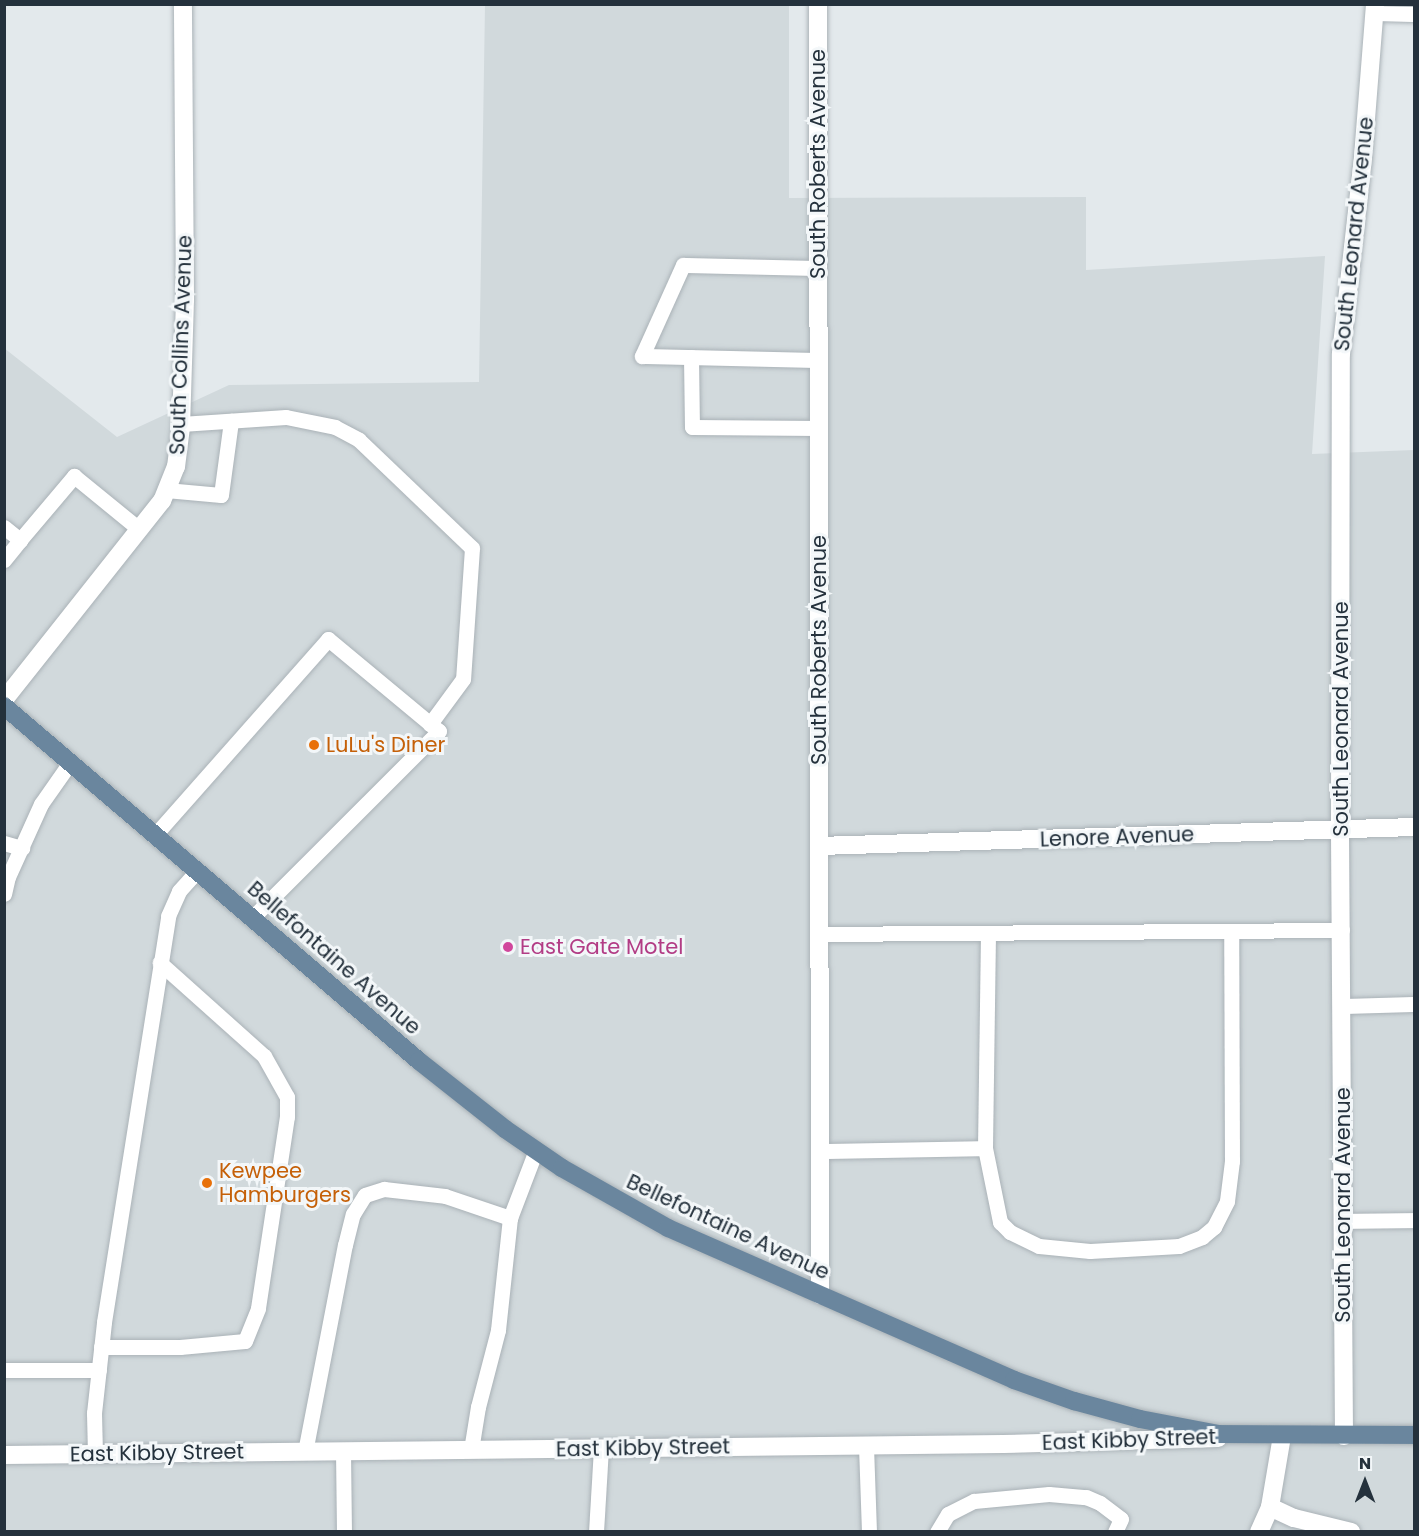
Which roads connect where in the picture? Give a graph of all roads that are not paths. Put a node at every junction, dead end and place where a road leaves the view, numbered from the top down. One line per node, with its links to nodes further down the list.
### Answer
1 (183, 4): 9 (street, South Collins Avenue)
2 (818, 4): 5 (street, South Roberts Avenue)
3 (1375, 9): 4 (lane); 21 (street, South Leonard Avenue)
4 (1414, 14)
5 (819, 268): 6 (lane); 7 (street, South Roberts Avenue)
6 (691, 357): 7 (lane); 10 (lane)
7 (819, 360): 10 (street, South Roberts Avenue)
8 (231, 421): 9 (lane); 11 (lane); 18 (lane)
9 (181, 424): 11 (street, South Collins Avenue)
10 (819, 428): 24 (street, South Roberts Avenue)
11 (166, 490): 13 (street, South Collins Avenue)
12 (4, 527): 14 (lane)
13 (139, 529): 14 (lane); 16 (street, South Collins Avenue)
14 (20, 540): 15 (lane)
15 (4, 560)
16 (4, 700)
17 (4, 706): 19 (main road, Bellefontaine Avenue)
18 (430, 724): 22 (lane); 28 (lane)
19 (69, 764): 22 (main road, Bellefontaine Avenue); 25 (lane)
20 (1414, 827): 21 (street, Lenore Avenue)
21 (1340, 830): 24 (street, Lenore Avenue); 29 (street, South Leonard Avenue)
22 (154, 836): 26 (main road, Bellefontaine Avenue)
23 (4, 843): 25 (lane)
24 (819, 846): 32 (street, South Roberts Avenue)
25 (22, 848): 27 (lane)
26 (197, 871): 28 (main road, Bellefontaine Avenue); 33 (lane)
27 (4, 894)
28 (252, 918): 37 (main road, Bellefontaine Avenue)
29 (1342, 930): 30 (lane); 35 (street, South Leonard Avenue)
30 (1231, 931): 31 (lane); 36 (lane)
31 (988, 933): 32 (lane); 36 (lane)
32 (819, 934): 38 (street, South Roberts Avenue)
33 (160, 963): 43 (lane); 43 (lane)
34 (1414, 1004): 35 (lane)
35 (1343, 1006): 41 (street, South Leonard Avenue)
36 (985, 1148): 38 (lane)
37 (536, 1150): 39 (lane); 42 (main road, Bellefontaine Avenue)
38 (820, 1151): 42 (street, South Roberts Avenue)
39 (510, 1218): 51 (lane); 53 (lane)
40 (1414, 1220): 41 (lane)
41 (1343, 1221): 47 (street, South Leonard Avenue)
42 (820, 1295): 46 (main road, Bellefontaine Avenue)
43 (101, 1347): 45 (lane)
44 (4, 1370): 45 (lane)
45 (99, 1370): 54 (lane)
46 (1282, 1436): 47 (main road, Bellefontaine Avenue); 49 (street, East Kibby Street); 56 (street)
47 (1344, 1436): 48 (main road, Bellefontaine Avenue)
48 (1414, 1436)
49 (866, 1446): 50 (street, East Kibby Street); 60 (lane)
50 (601, 1448): 51 (street, East Kibby Street); 59 (lane)
51 (471, 1450): 52 (street, East Kibby Street)
52 (343, 1451): 53 (street, East Kibby Street); 58 (lane)
53 (305, 1452): 54 (street, East Kibby Street)
54 (95, 1454): 55 (street, East Kibby Street)
55 (4, 1455)
56 (1270, 1507): 63 (street); 64 (street)
57 (1118, 1525): 61 (lane); 62 (lane)
58 (344, 1532)
59 (596, 1532)
60 (869, 1532)
61 (937, 1532)
62 (1131, 1532)
63 (1259, 1532)
64 (1351, 1532)

